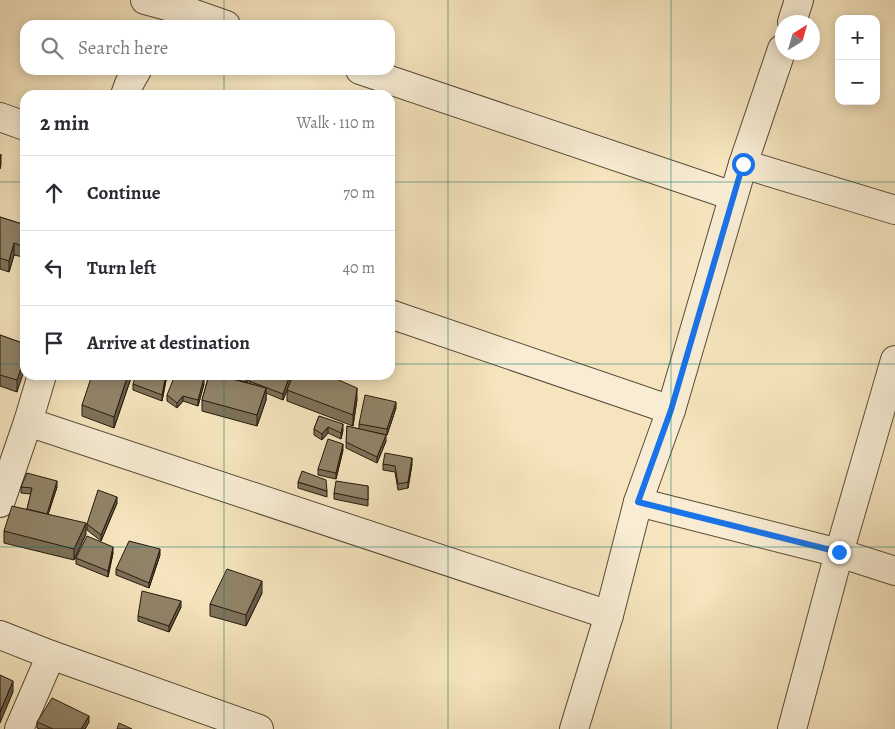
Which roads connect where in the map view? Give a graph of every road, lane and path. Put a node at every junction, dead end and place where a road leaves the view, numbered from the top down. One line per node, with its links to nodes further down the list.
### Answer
1 (145, 0): 3 (street)
2 (799, 0): 4 (street)
3 (186, 12): 5 (street)
4 (794, 15)
5 (211, 20)
6 (778, 60): 12 (street)
7 (135, 75): 9 (street)
8 (375, 75): 13 (street)
9 (127, 90)
10 (0, 117): 11 (street)
11 (20, 124)
12 (743, 164): 13 (street); 14 (street)
13 (733, 196): 18 (street)
14 (895, 210)
15 (395, 316): 18 (street)
16 (895, 360): 22 (street)
17 (41, 380): 19 (street)
18 (671, 410): 20 (street)
19 (28, 422): 21 (street); 24 (street)
20 (638, 502): 22 (street); 24 (street)
21 (0, 503)
22 (839, 552): 23 (street); 30 (street)
23 (895, 571)
24 (609, 615): 29 (street)
25 (0, 635): 26 (street)
26 (51, 655): 27 (street); 28 (street)
27 (20, 729)
28 (258, 729)
29 (574, 729)
30 (792, 729)

